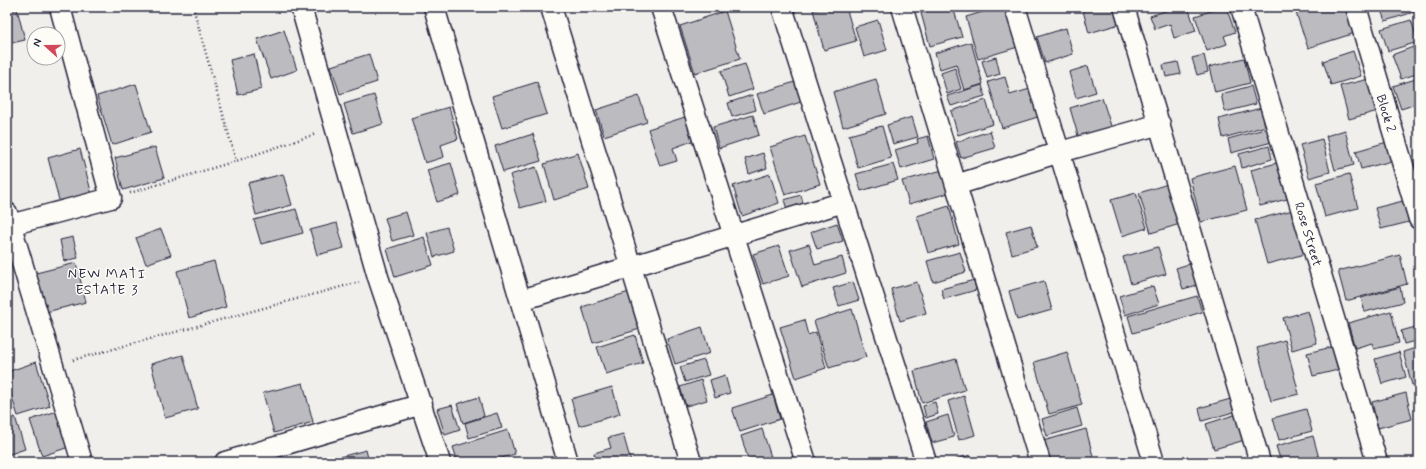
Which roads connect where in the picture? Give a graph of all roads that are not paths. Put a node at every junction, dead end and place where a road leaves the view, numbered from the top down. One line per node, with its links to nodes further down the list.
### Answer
1 (60, 7): 16 (street)
2 (301, 7): 21 (street)
3 (434, 7): 20 (street)
4 (551, 7): 19 (street)
5 (661, 7): 18 (street)
6 (782, 7): 15 (street)
7 (902, 7): 14 (street)
8 (1015, 7): 13 (street)
9 (1124, 7): 12 (street)
10 (1241, 7): 32 (street, Rose Street)
11 (1356, 7): 17 (street, Block 2)
12 (1160, 124): 13 (street); 31 (street)
13 (1060, 152): 14 (street); 30 (street)
14 (956, 185): 29 (street)
15 (844, 202): 18 (street); 28 (street)
16 (9, 219): 22 (street)
17 (1419, 219)
18 (734, 236): 19 (street); 27 (street)
19 (631, 267): 20 (street); 26 (street)
20 (521, 300): 25 (street)
21 (422, 404): 23 (street); 24 (street)
22 (82, 462)
23 (225, 462)
24 (440, 462)
25 (568, 462)
26 (691, 462)
27 (806, 462)
28 (926, 462)
29 (1040, 462)
30 (1154, 462)
31 (1260, 462)
32 (1377, 462)

